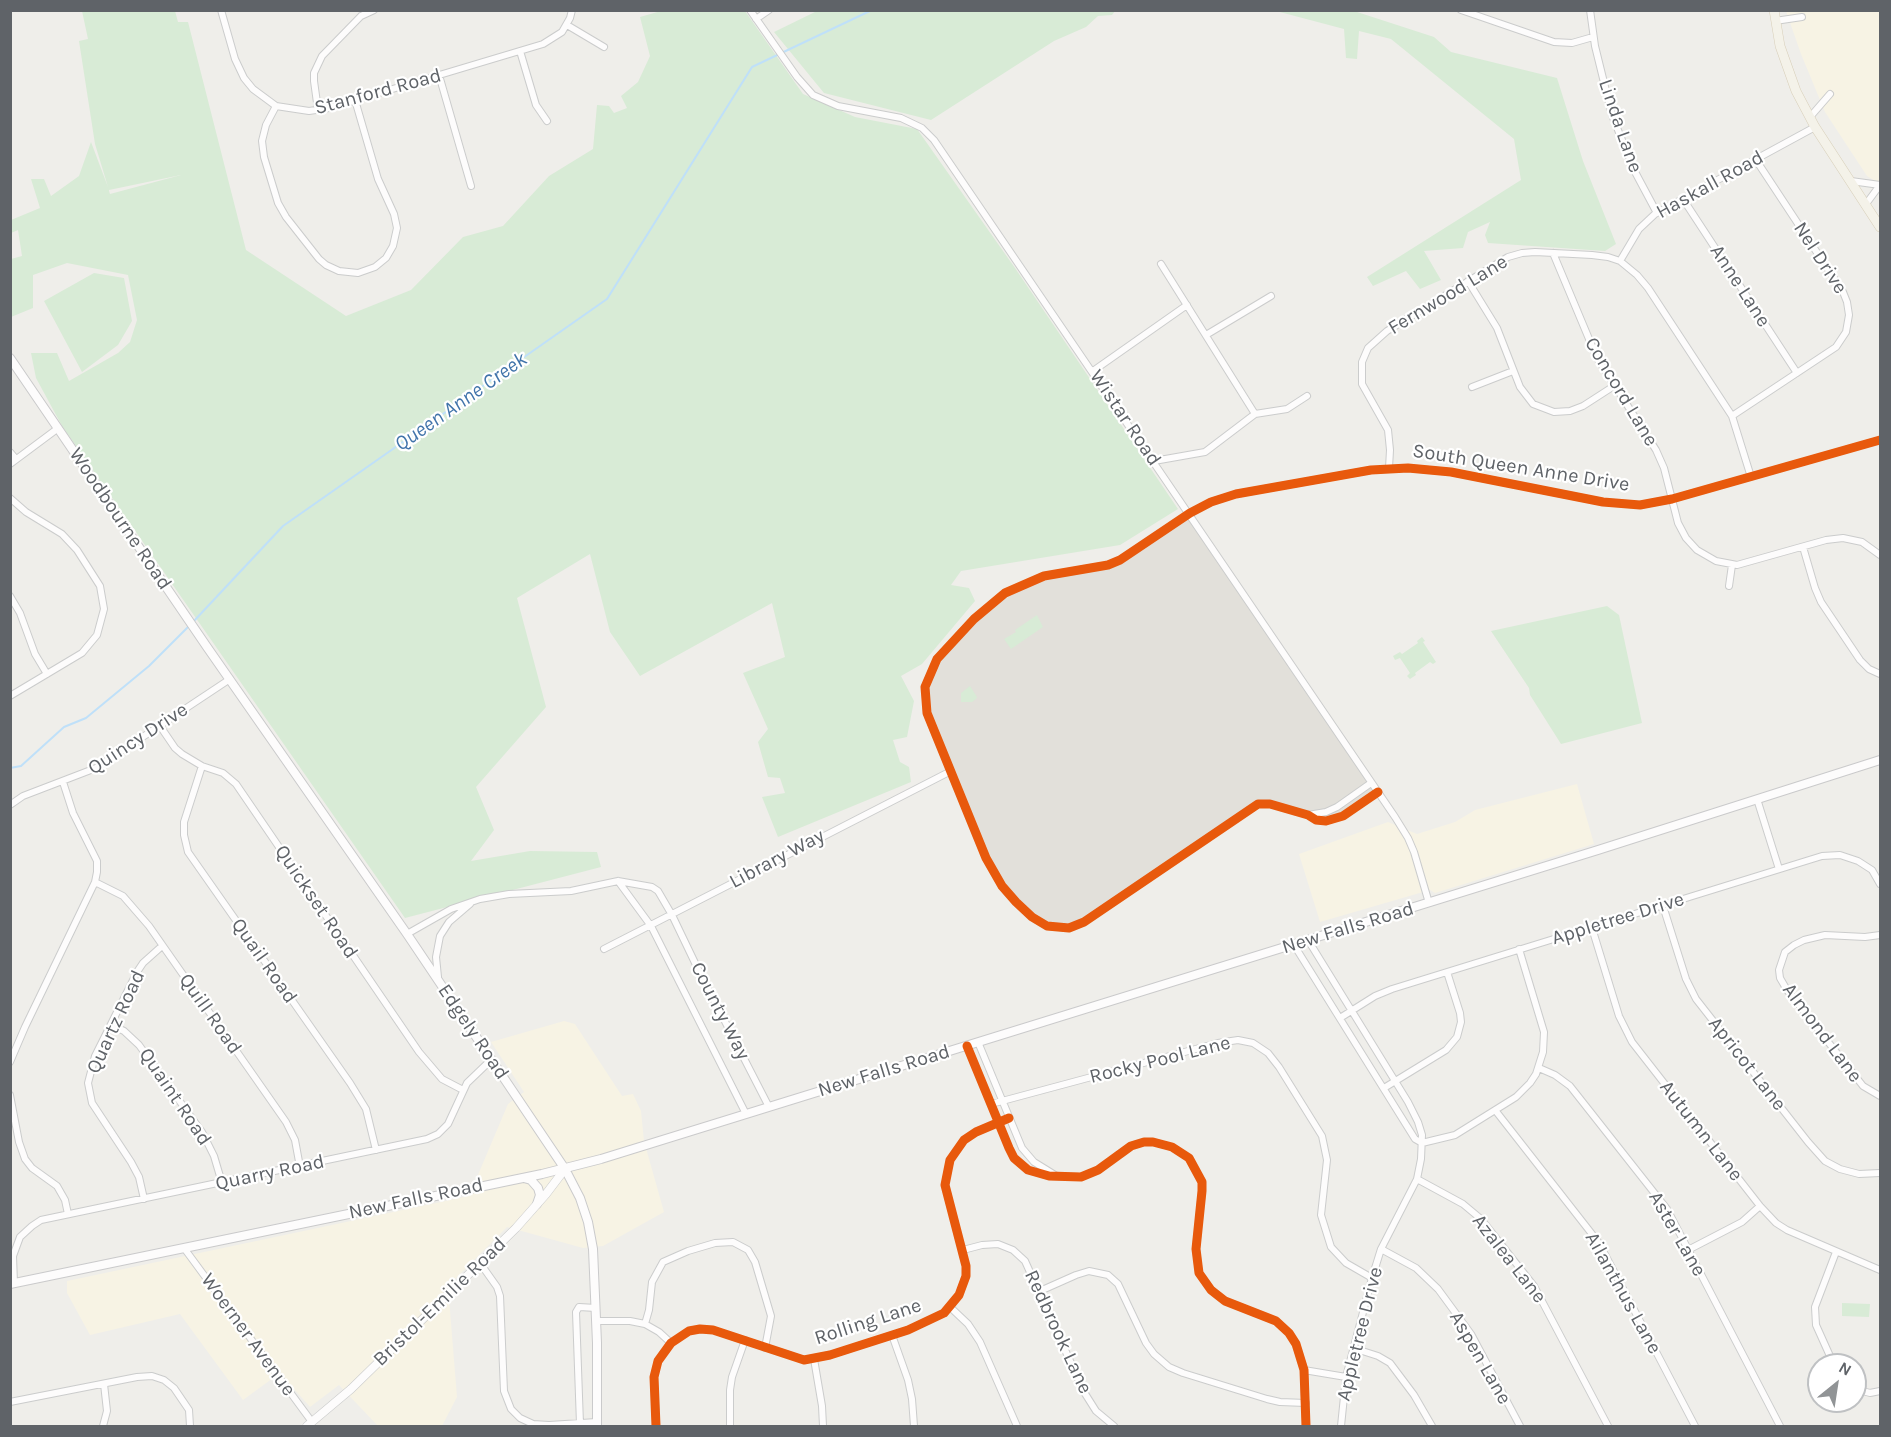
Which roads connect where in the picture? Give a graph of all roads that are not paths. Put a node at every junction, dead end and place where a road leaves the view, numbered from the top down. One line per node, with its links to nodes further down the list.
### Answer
1 (221, 10): 21 (street, Stanford Road)
2 (374, 10): 22 (street)
3 (572, 10): 14 (street)
4 (750, 10): 11 (street, Wistar Road)
5 (769, 10): 11 (street)
6 (1461, 10): 12 (street)
7 (1487, 10): 12 (street)
8 (1590, 10): 15 (street, Linda Lane)
9 (1774, 10): 13 (main road)
10 (1802, 17): 13 (street)
11 (756, 19): 42 (street, Wistar Road)
12 (1485, 19): 15 (street)
13 (1775, 21): 23 (main road)
14 (567, 25): 16 (street); 17 (street, Stanford Road)
15 (1593, 36): 32 (street, Linda Lane)
16 (604, 47)
17 (520, 51): 18 (street, Stanford Road); 24 (street)
18 (438, 75): 20 (street, Stanford Road); 29 (street)
19 (1830, 94): 23 (street)
20 (355, 100): 21 (street); 22 (street, Stanford Road)
21 (276, 106): 22 (street, Stanford Road)
22 (318, 110)
23 (1810, 117): 25 (main road)
24 (547, 121)
25 (1815, 127): 26 (street, Haskall Road); 27 (main road)
26 (1756, 160): 30 (street, Haskall Road); 44 (street, Nel Drive)
27 (1851, 181): 28 (street); 31 (main road)
28 (1881, 185): 31 (street)
29 (471, 186)
30 (1683, 199): 32 (street, Haskall Road); 44 (street, Anne Lane)
31 (1866, 204): 33 (main road)
32 (1657, 213): 35 (street, Haskall Road)
33 (1881, 227)
34 (1553, 254): 35 (street, Fernwood Lane); 37 (street, Fernwood Lane); 45 (street, Concord Lane)
35 (1620, 261): 49 (street)
36 (1161, 264): 39 (street)
37 (1468, 281): 43 (street); 55 (street, Fernwood Lane)
38 (1271, 296): 40 (street)
39 (1186, 305): 40 (street); 42 (street)
40 (1206, 335): 48 (street)
41 (10, 358): 50 (main road, Woodbourne Road)
42 (1093, 370): 53 (street, Wistar Road)
43 (1513, 371): 45 (street); 46 (street)
44 (1797, 373): 49 (street, Nel Drive)
45 (1614, 386): 58 (street, Concord Lane)
46 (1472, 387)
47 (1307, 396): 48 (street)
48 (1255, 414): 53 (street)
49 (1732, 416): 56 (street)
50 (57, 429): 54 (street); 67 (main road, Woodbourne Road)
51 (1881, 440): 56 (street, South Queen Anne Drive)
52 (10, 452): 54 (street)
53 (1154, 461): 59 (street, Wistar Road)
54 (13, 462)
55 (1389, 468): 58 (street, South Queen Anne Drive); 59 (street, South Queen Anne Drive)
56 (1751, 477): 58 (street, South Queen Anne Drive)
57 (10, 498): 65 (street)
58 (1672, 500): 62 (street, Concord Lane)
59 (1190, 513): 72 (street, South Queen Anne Drive); 74 (street, Wistar Road)
60 (1803, 547): 61 (street); 62 (street); 66 (street)
61 (1881, 555)
62 (1732, 565): 63 (street)
63 (1729, 586)
64 (10, 596): 65 (street)
65 (46, 674): 68 (street)
66 (1881, 674)
67 (230, 679): 69 (street, Quincy Drive); 89 (main road, Edgely Road)
68 (10, 696)
69 (160, 726): 71 (street, Quickset Road); 73 (street, Quincy Drive)
70 (1881, 760): 76 (main road, New Falls Road)
71 (202, 766): 108 (street, Quickset Road); 119 (street, Quail Road)
72 (951, 771): 78 (street, South Queen Anne Drive); 86 (street, Library Way)
73 (63, 782): 77 (street, Quincy Drive); 81 (street)
74 (1371, 783): 75 (street, Wistar Road); 78 (street)
75 (1378, 792): 78 (street); 84 (street, Wistar Road)
76 (1757, 799): 79 (street); 84 (main road, New Falls Road)
77 (10, 805)
78 (1308, 815)
79 (1779, 869): 82 (street, Appletree Drive); 85 (street, Appletree Drive)
80 (618, 881): 83 (street); 86 (street, County Way); 87 (street)
81 (95, 882): 93 (street, Quill Road); 104 (street)
82 (1881, 885)
83 (474, 900): 89 (street); 97 (street)
84 (1429, 903): 91 (main road, New Falls Road)
85 (1663, 906): 88 (street, Appletree Drive); 122 (street, Apricot Lane)
86 (672, 915): 87 (street, Library Way); 113 (street, County Way)
87 (651, 926): 94 (street, Library Way); 115 (street)
88 (1592, 928): 95 (street, Appletree Drive); 129 (street, Autumn Lane)
89 (407, 934): 97 (main road, Edgely Road)
90 (1881, 935): 110 (street, Almond Lane)
91 (1308, 940): 92 (main road, New Falls Road); 98 (street, Appletree Drive)
92 (1294, 945): 99 (street); 101 (main road, New Falls Road)
93 (162, 946): 100 (street, Quartz Road); 120 (street, Quill Road)
94 (604, 949)
95 (1519, 949): 96 (street, Appletree Drive); 105 (street)
96 (1447, 972): 98 (street, Appletree Drive); 106 (street)
97 (440, 983): 103 (main road, Edgely Road)
98 (1351, 1011): 99 (street, Appletree Drive); 106 (street, Appletree Drive)
99 (1340, 1018): 107 (street)
100 (111, 1025): 126 (street, Quaint Road); 127 (street, Quartz Road)
101 (978, 1042): 102 (main road, New Falls Road); 111 (street)
102 (967, 1046): 112 (street); 113 (main road, New Falls Road)
103 (492, 1059): 108 (street, Quarry Road); 121 (main road, Edgely Road)
104 (10, 1062)
105 (1539, 1068): 114 (street); 136 (street, Aster Lane)
106 (1395, 1081): 107 (street); 118 (street, Appletree Drive)
107 (1384, 1088): 118 (street)
108 (463, 1090): 119 (street, Quarry Road)
109 (10, 1095): 130 (street)
110 (1881, 1096)
111 (1002, 1101): 112 (street, Rocky Pool Lane); 116 (street); 140 (street, Rocky Pool Lane)
112 (990, 1104): 117 (street)
113 (769, 1107): 115 (main road, New Falls Road)
114 (1495, 1110): 118 (street); 175 (street, Ailanthus Lane)
115 (746, 1114): 121 (main road, New Falls Road)
116 (1009, 1118): 117 (street, Rolling Lane); 123 (street)
117 (998, 1122): 123 (street); 134 (street, Rolling Lane)
118 (1422, 1143): 125 (street, Appletree Drive)
119 (376, 1150): 120 (street, Quarry Road)
120 (300, 1167): 126 (street, Quarry Road)
121 (565, 1169): 124 (main road, New Falls Road); 128 (street, Bristol-Emilie Road); 144 (main road, Edgely Road)
122 (1881, 1173)
123 (1064, 1177): 154 (street)
124 (524, 1178): 128 (main road); 133 (main road, New Falls Road)
125 (1418, 1179): 135 (street, Appletree Drive); 174 (street, Azalea Lane)
126 (222, 1183): 127 (street, Quarry Road)
127 (144, 1199): 130 (street, Quarry Road)
128 (537, 1204): 138 (street, Bristol-Emilie Road)
129 (1760, 1206): 136 (street); 137 (street, Autumn Lane)
130 (68, 1214): 132 (street, Quarry Road)
131 (10, 1238): 132 (street)
132 (18, 1241): 141 (street)
133 (184, 1248): 141 (main road, New Falls Road); 159 (street, Woerner Avenue)
134 (963, 1250): 142 (street, Redbrook Lane); 143 (street, Rolling Lane)
135 (1381, 1250): 140 (street, Appletree Drive); 173 (street, Aspen Lane)
136 (1688, 1250): 176 (street, Aster Lane)
137 (1836, 1252): 139 (street, Autumn Lane); 152 (street)
138 (480, 1263): 159 (street, Bristol-Emilie Road); 160 (street)
139 (1881, 1270)
140 (1372, 1278): 151 (street, Appletree Drive)
141 (12, 1283)
142 (1040, 1291): 158 (street); 169 (street, Redbrook Lane)
143 (950, 1307): 147 (street, Rolling Lane); 168 (street)
144 (596, 1308): 145 (main road, Edgely Road); 160 (street)
145 (597, 1321): 146 (street); 161 (main road, Edgely Road)
146 (645, 1324): 149 (street); 150 (street)
147 (892, 1335): 153 (street, Rolling Lane); 167 (street)
148 (746, 1340): 149 (street, Rolling Lane); 150 (street, Rolling Lane); 165 (street)
149 (671, 1342): 164 (street)
150 (765, 1348): 153 (street, Rolling Lane)
151 (1353, 1348): 155 (street, Appletree Drive); 172 (street)
152 (1829, 1353)
153 (814, 1359): 166 (street)
154 (1304, 1370): 155 (street); 158 (street)
155 (1346, 1377): 171 (street, Appletree Drive)
156 (104, 1384): 157 (street); 162 (street); 163 (street)
157 (10, 1402)
158 (1306, 1404): 170 (street)
159 (309, 1424)
160 (580, 1424): 161 (street)
161 (597, 1424)
162 (103, 1426)
163 (190, 1426)
164 (656, 1426)
165 (730, 1426)
166 (823, 1426)
167 (914, 1426)
168 (1017, 1426)
169 (1114, 1426)
170 (1306, 1426)
171 (1341, 1426)
172 (1432, 1426)
173 (1520, 1426)
174 (1608, 1426)
175 (1695, 1426)
176 (1779, 1426)

